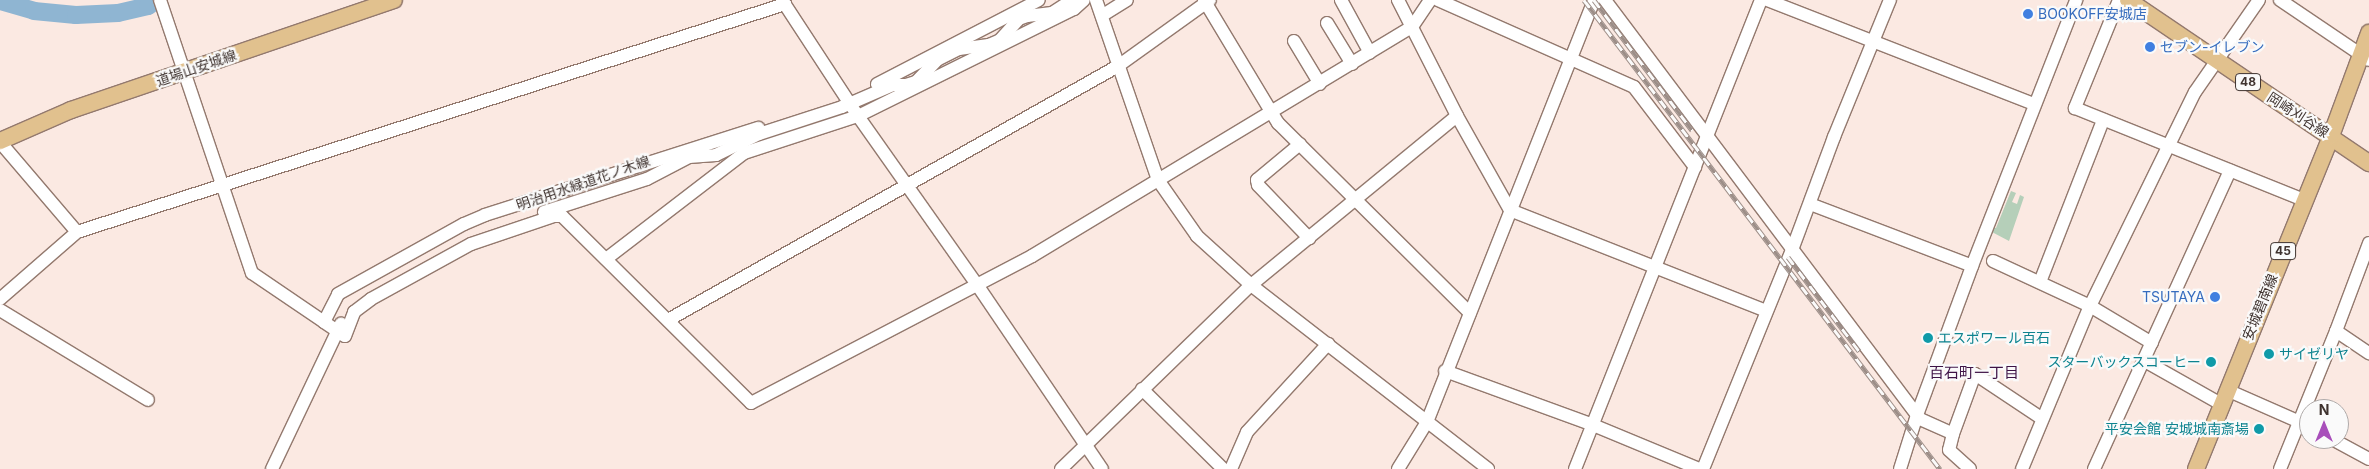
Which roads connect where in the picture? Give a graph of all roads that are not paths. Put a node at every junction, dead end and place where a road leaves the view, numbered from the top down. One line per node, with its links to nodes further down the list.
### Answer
1 (160, 0): 36 (street)
2 (394, 0): 36 (main road, 道場山安城線)
3 (1039, 0): 38 (street)
4 (1072, 0): 38 (street, 明治用水緑道花ノ木線)
5 (1084, 0): 41 (street)
6 (1096, 0): 24 (street)
7 (1127, 0): 24 (street)
8 (1341, 0): 30 (street)
9 (1398, 0): 26 (street)
10 (1430, 0): 26 (street)
11 (1438, 0): 32 (street)
12 (1594, 0): 32 (street)
13 (1605, 0): 45 (street)
14 (1761, 0): 45 (street)
15 (1767, 0): 28 (street)
16 (1890, 0): 28 (street)
17 (2076, 0): 39 (street)
18 (2119, 0): 43 (street)
19 (2128, 0): 33 (main road, 岡崎刈谷線 / 48)
20 (2259, 0): 33 (street)
21 (2280, 0): 31 (street)
22 (1207, 1): 35 (street); 40 (street)
23 (783, 2): 38 (street); 53 (street)
24 (1103, 15): 35 (street)
25 (1327, 23): 34 (street)
26 (1412, 27): 30 (street); 42 (street)
27 (2369, 33): 31 (main road, 安城碧南線 / 45)
28 (1873, 40): 39 (street); 57 (street)
29 (1294, 41): 37 (street)
30 (1370, 53): 34 (street)
31 (2365, 57): 44 (main road, 安城碧南線 / 45)
32 (1570, 60): 50 (street); 58 (street)
33 (2216, 61): 44 (main road, 岡崎刈谷線 / 48); 47 (street)
34 (1352, 64): 37 (street)
35 (1118, 66): 52 (street); 54 (street)
36 (184, 72): 48 (main road, 道場山安城線); 53 (street)
37 (1320, 84): 40 (street)
38 (848, 102): 41 (street); 77 (street); 78 (street, 明治用水緑道花ノ木線)
39 (2034, 104): 66 (street)
40 (1271, 113): 46 (street); 52 (street)
41 (858, 116): 54 (street); 63 (street)
42 (1456, 116): 55 (street); 58 (street)
43 (2103, 120): 47 (street); 68 (street)
44 (2331, 136): 49 (main road, 岡崎刈谷線 / 48); 56 (main road, 安城碧南線 / 45)
45 (1708, 138): 50 (street); 62 (street)
46 (1300, 144): 55 (street); 60 (street)
47 (2170, 147): 51 (street); 72 (street)
48 (2, 148): 59 (street)
49 (2369, 163)
50 (1695, 167): 67 (street)
51 (2230, 171): 56 (street); 80 (street)
52 (1158, 180): 69 (street); 70 (street)
53 (222, 184): 59 (street); 77 (street)
54 (906, 184): 70 (street); 76 (street)
55 (1356, 200): 60 (street); 75 (street)
56 (2304, 200): 86 (main road, 安城碧南線 / 45)
57 (1810, 204): 62 (street); 66 (street)
58 (1510, 210): 67 (street); 75 (street)
59 (77, 232): 71 (street)
60 (1309, 238): 69 (street)
61 (2369, 243): 65 (street)
62 (1792, 250): 74 (street); 89 (street)
63 (606, 259): 76 (street); 78 (street)
64 (1993, 261): 68 (street)
65 (2365, 265): 79 (street)
66 (1972, 266): 89 (street)
67 (1656, 268): 74 (street); 93 (street)
68 (2040, 282): 72 (street)
69 (1251, 285): 81 (street); 85 (street)
70 (978, 286): 76 (street); 96 (street)
71 (0, 299)
72 (2090, 306): 80 (street); 90 (street)
73 (0, 310): 88 (street)
74 (1766, 311): 107 (street)
75 (1470, 313): 84 (street)
76 (668, 320)
77 (324, 322): 78 (street)
78 (337, 331): 99 (street, 明治用水緑道花ノ木線)
79 (2336, 331): 82 (street); 87 (street)
80 (2152, 343): 83 (street)
81 (1328, 344): 92 (street); 103 (street)
82 (2369, 354)
83 (2143, 360): 86 (street); 111 (street)
84 (1445, 371): 92 (street); 93 (street)
85 (1142, 389): 96 (street); 102 (street)
86 (2224, 397): 91 (street); 112 (main road, 安城碧南線 / 45)
87 (2312, 399)
88 (148, 400)
89 (1917, 415): 95 (street); 108 (street)
90 (2042, 418): 95 (street); 110 (street)
91 (2299, 421)
92 (1427, 422): 104 (street); 105 (street)
93 (1593, 425): 106 (street); 107 (street)
94 (2299, 433): 113 (street)
95 (1953, 434): 109 (street)
96 (1086, 446): 100 (street); 101 (street)
97 (2349, 449): 98 (street)
98 (2369, 460)
99 (272, 469)
100 (1062, 469)
101 (1102, 469)
102 (1223, 469)
103 (1231, 469)
104 (1398, 469)
105 (1488, 469)
106 (1575, 469)
107 (1701, 469)
108 (1900, 469)
109 (1970, 469)
110 (2022, 469)
111 (2094, 469)
112 (2196, 469)
113 (2280, 469)

